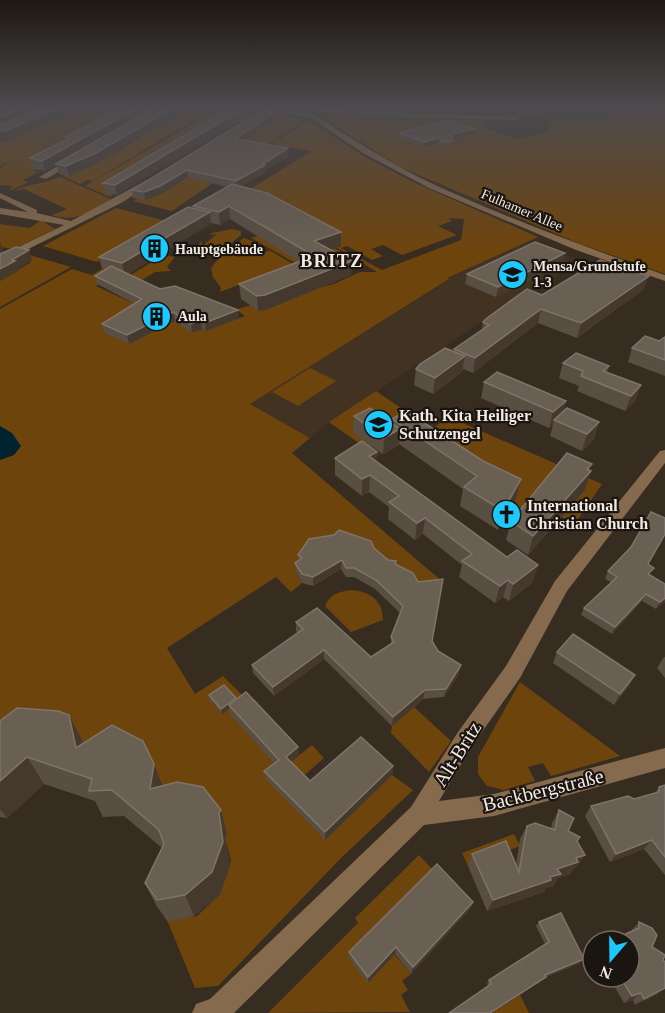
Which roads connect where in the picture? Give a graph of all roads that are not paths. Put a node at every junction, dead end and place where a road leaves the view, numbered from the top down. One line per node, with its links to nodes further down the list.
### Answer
1 (374, 155): 10 (street, Fulhamer Allee)
2 (80, 156): 3 (street)
3 (43, 177)
4 (157, 177): 8 (street)
5 (0, 195): 7 (street)
6 (0, 212): 7 (street)
7 (45, 217): 8 (street)
8 (71, 224): 9 (street)
9 (0, 260)
10 (665, 278)
11 (665, 454): 13 (street, Alt-Britz)
12 (665, 758): 13 (street, Backbergstraße)
13 (419, 815): 14 (street, Alt-Britz)
14 (212, 1013)

